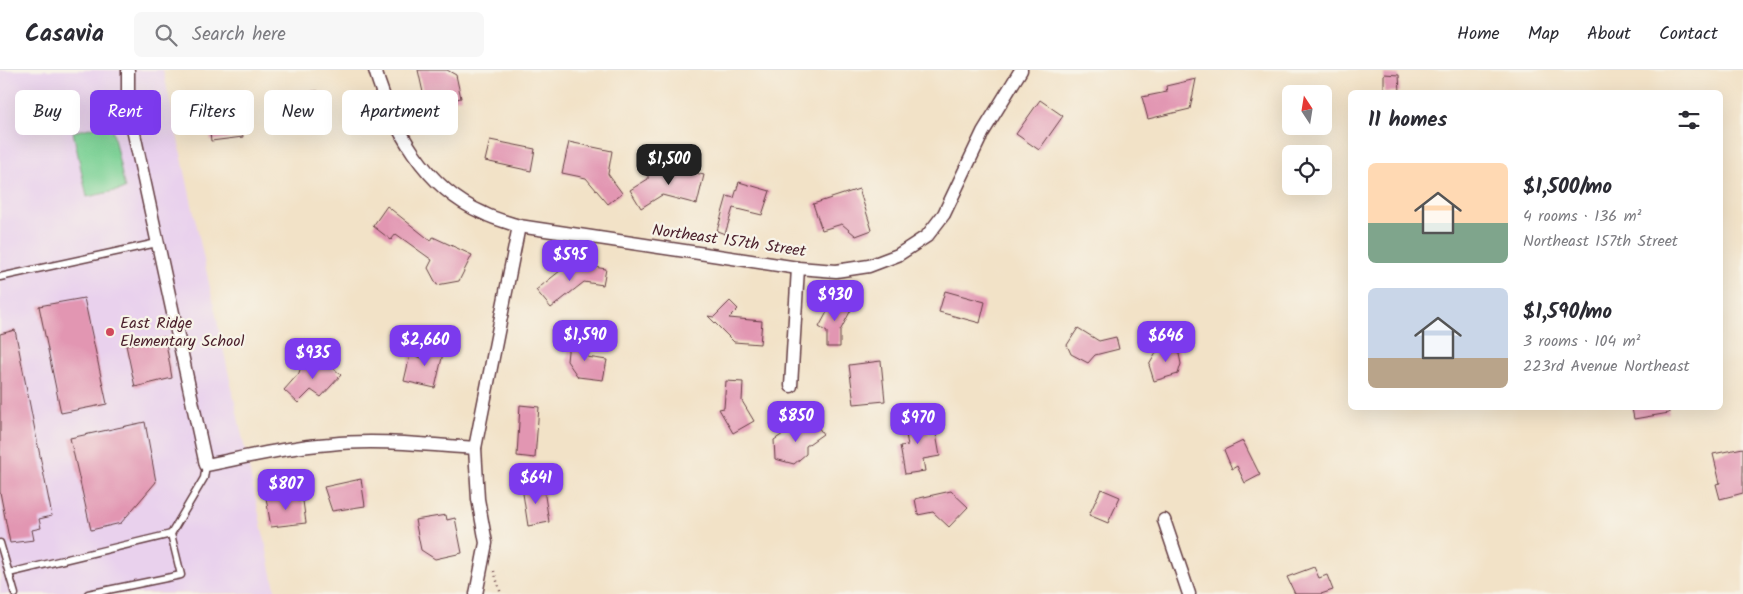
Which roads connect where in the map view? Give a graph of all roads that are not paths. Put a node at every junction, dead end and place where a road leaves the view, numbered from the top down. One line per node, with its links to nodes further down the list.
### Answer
1 (128, 70): 5 (street)
2 (375, 70): 4 (street, Northeast 157th Street)
3 (1021, 70): 6 (street, Northeast 157th Street)
4 (519, 226): 6 (street, Northeast 157th Street); 9 (street)
5 (157, 244): 7 (lane); 10 (street)
6 (798, 268): 8 (street)
7 (0, 277)
8 (791, 386)
9 (475, 448): 10 (street); 17 (street)
10 (206, 465): 12 (lane)
11 (1164, 520): 18 (street)
12 (171, 534): 14 (lane); 16 (lane)
13 (0, 543): 14 (lane)
14 (9, 573): 15 (lane)
15 (14, 594)
16 (88, 594)
17 (476, 594)
18 (1188, 594)

